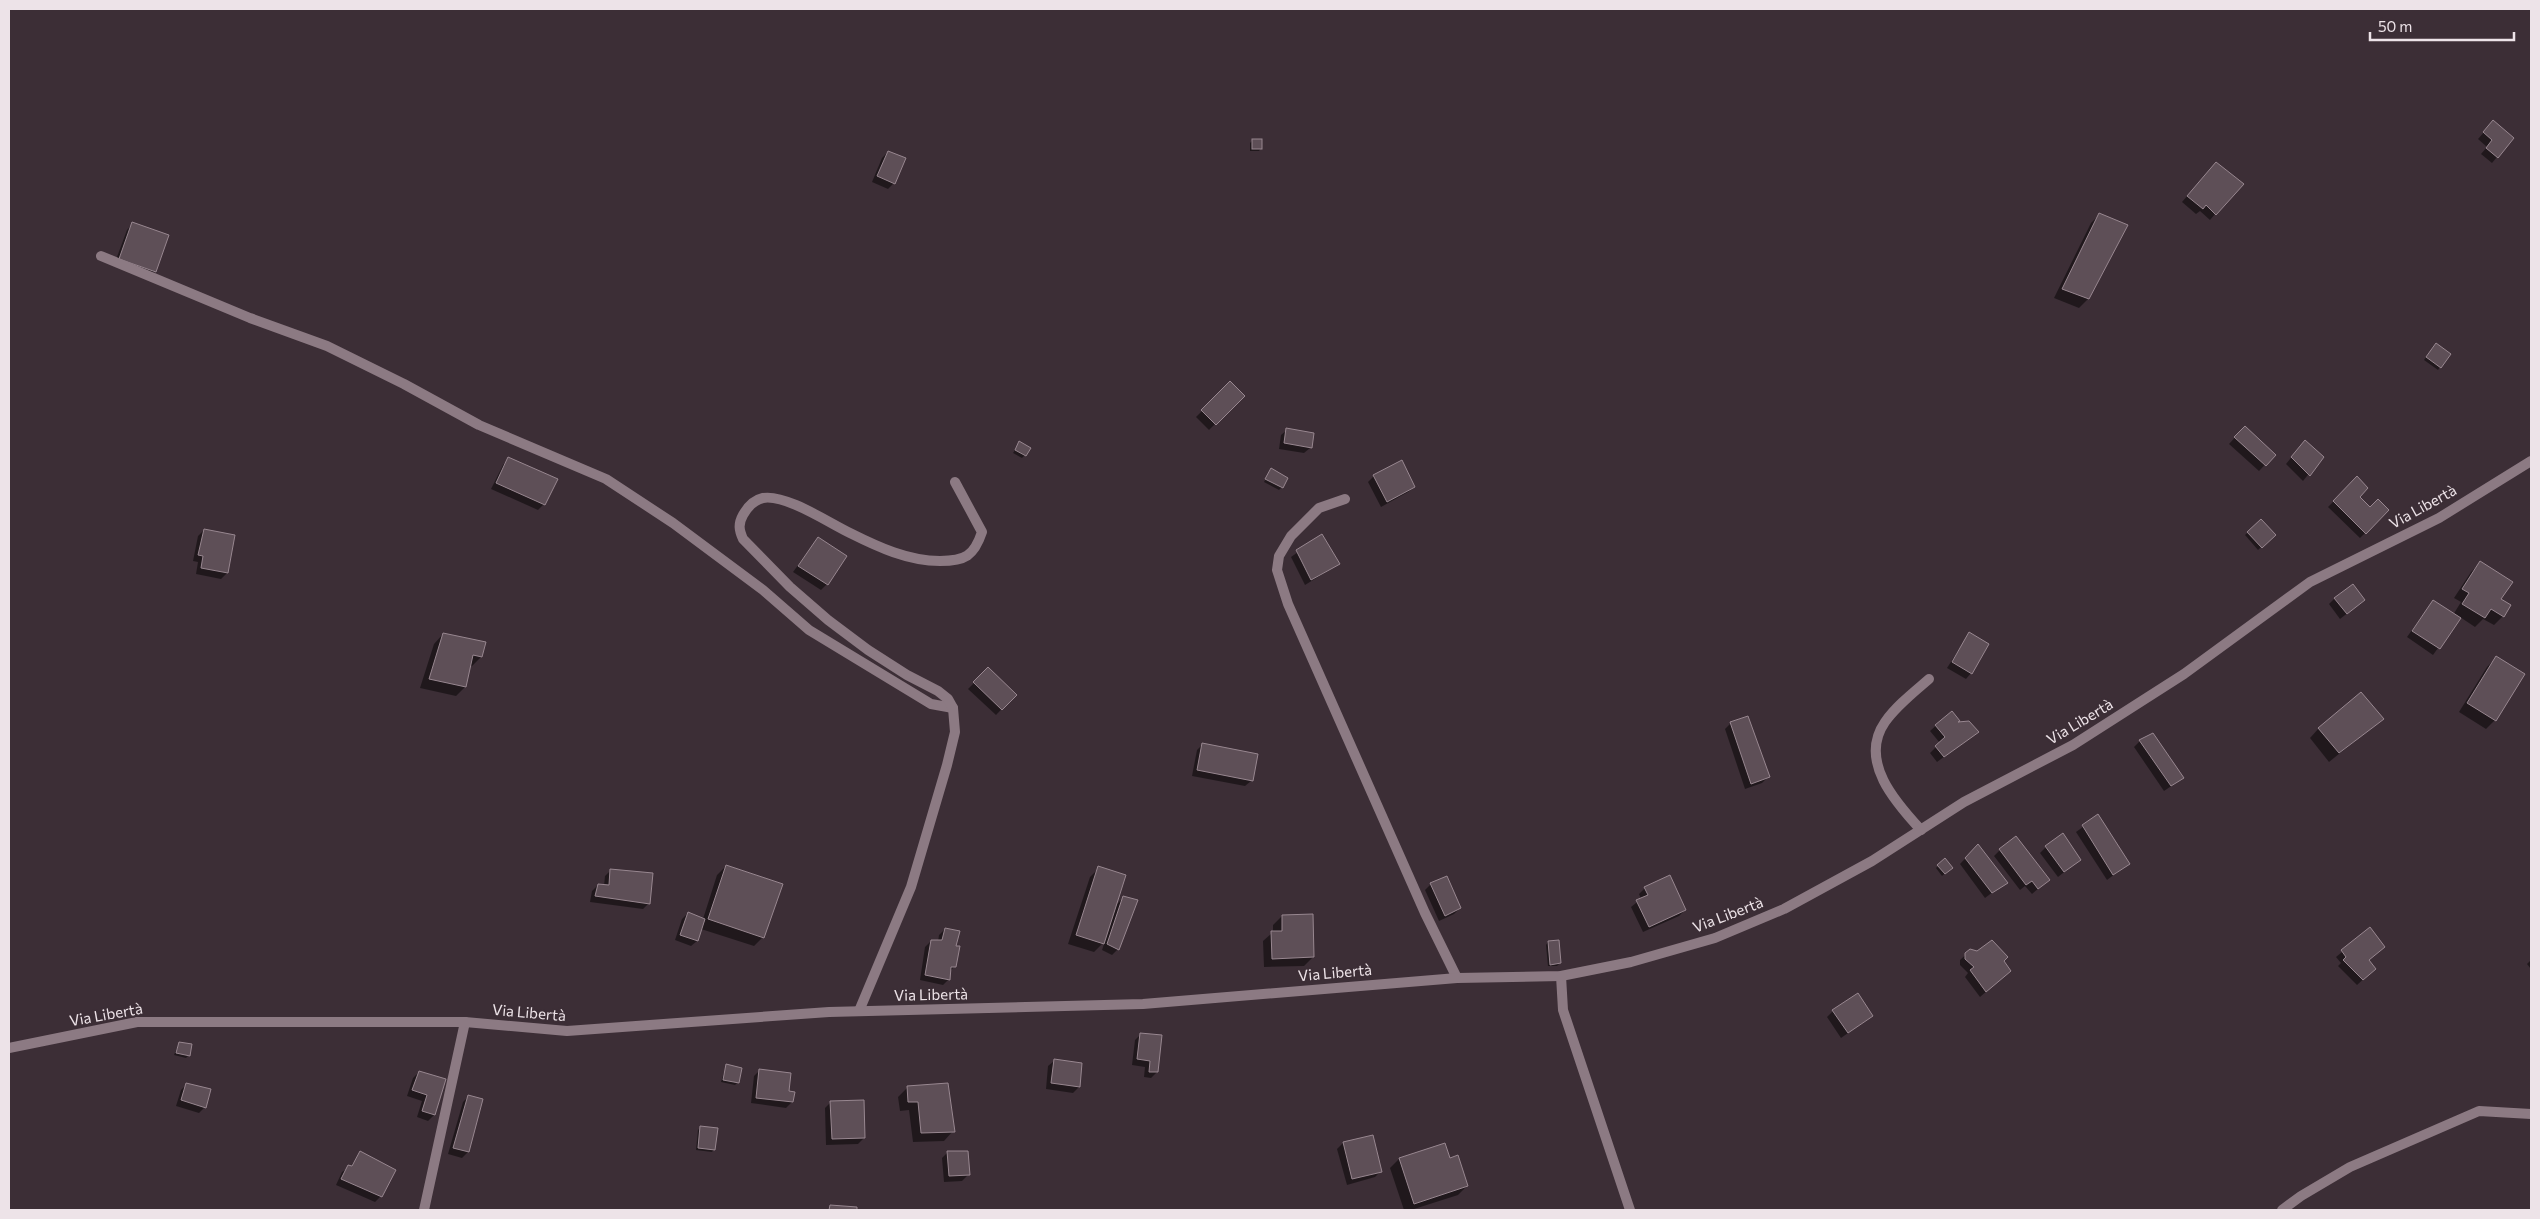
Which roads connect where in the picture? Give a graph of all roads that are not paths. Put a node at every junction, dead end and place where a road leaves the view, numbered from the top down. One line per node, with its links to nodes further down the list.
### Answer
1 (101, 256): 6 (street)
2 (2531, 461): 7 (street, Via Libertà)
3 (956, 482): 6 (street)
4 (1345, 499): 9 (street)
5 (1929, 679): 7 (street)
6 (953, 708): 10 (street)
7 (1921, 830): 8 (street, Via Libertà)
8 (1560, 976): 9 (street, Via Libertà); 15 (street)
9 (1457, 978): 10 (street, Via Libertà)
10 (859, 1011): 11 (street, Via Libertà)
11 (465, 1022): 12 (street, Via Libertà); 14 (street)
12 (9, 1048)
13 (2531, 1114): 16 (street)
14 (424, 1210)
15 (1630, 1210)
16 (2282, 1210)

